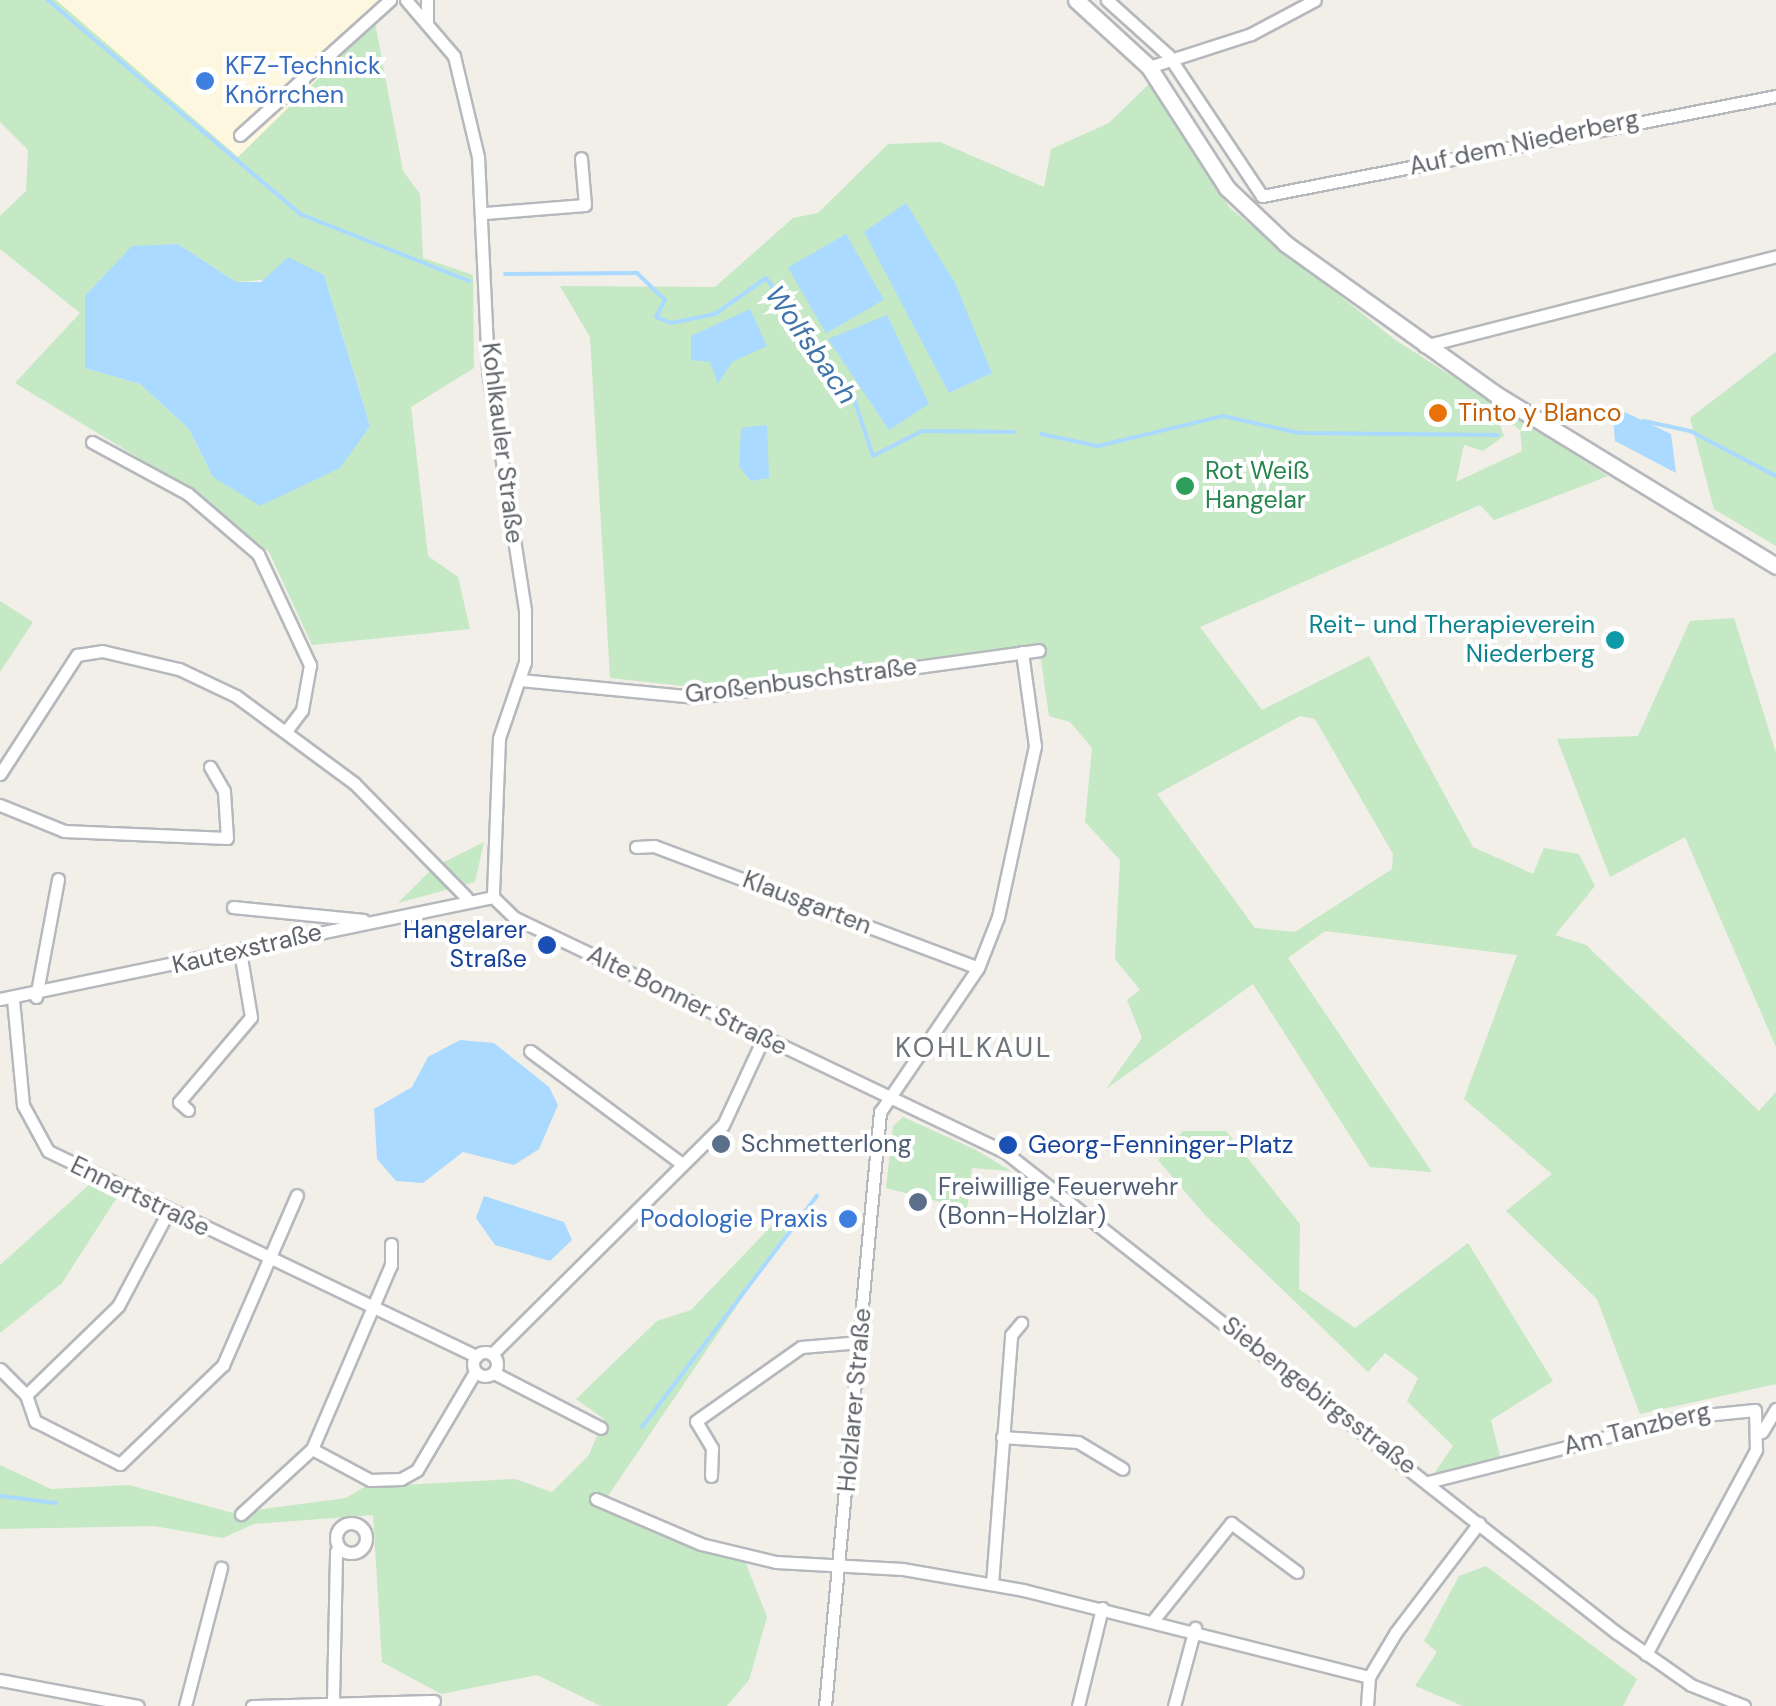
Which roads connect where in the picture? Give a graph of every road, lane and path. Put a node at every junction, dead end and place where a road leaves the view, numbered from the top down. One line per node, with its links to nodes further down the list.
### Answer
1 (390, 0): 11 (street)
2 (406, 0): 7 (street, Kohlkauler Straße)
3 (427, 0): 7 (street)
4 (1076, 0): 9 (street)
5 (1107, 0): 8 (street)
6 (1314, 0): 8 (street)
7 (427, 22): 13 (street, Kohlkauler Straße)
8 (1168, 55): 9 (street); 10 (street, Auf dem Niederberg)
9 (1150, 67): 15 (street)
10 (1776, 96)
11 (240, 135)
12 (581, 158): 13 (street)
13 (485, 213): 20 (street, Kohlkauler Straße)
14 (1776, 256): 15 (street)
15 (1424, 346): 17 (street)
16 (92, 442): 21 (street)
17 (1776, 566)
18 (1039, 650): 19 (street, Großenbuschstraße)
19 (1022, 652): 20 (street, Großenbuschstraße); 32 (street)
20 (521, 676): 28 (street)
21 (286, 732): 23 (street); 27 (street)
22 (210, 767): 24 (street)
23 (0, 774)
24 (0, 805)
25 (636, 847): 32 (street, Klausgarten)
26 (58, 879): 33 (street)
27 (466, 897): 28 (street, Kautexstraße); 30 (street, Kautexstraße)
28 (493, 897): 35 (street, Alte Bonner Straße)
29 (232, 907): 30 (street)
30 (370, 920): 31 (street, Kautexstraße)
31 (240, 951): 33 (street, Kautexstraße); 38 (street)
32 (978, 968): 37 (street)
33 (36, 997): 34 (street, Kautexstraße)
34 (6, 999): 41 (street, Ennertstraße)
35 (763, 1039): 37 (street, Alte Bonner Straße); 39 (street)
36 (530, 1050): 39 (street)
37 (888, 1096): 46 (street, Holzlarer Straße); 60 (street, Siebengebirgsstraße)
38 (188, 1110)
39 (680, 1163): 47 (street)
40 (297, 1195): 43 (street)
41 (168, 1212): 43 (street, Ennertstraße); 52 (street)
42 (391, 1244): 44 (street)
43 (270, 1258): 44 (street, Ennertstraße); 52 (street)
44 (374, 1306): 48 (street, Ennertstraße); 57 (street)
45 (1021, 1324): 56 (street)
46 (861, 1342): 59 (street); 65 (street, Holzlarer Straße)
47 (492, 1354): 48 (street); 51 (street)
48 (476, 1356): 50 (street)
49 (0, 1369): 52 (street)
50 (475, 1372): 51 (street); 57 (street)
51 (494, 1373): 54 (street)
52 (26, 1395)
53 (1776, 1409): 55 (street)
54 (602, 1428)
55 (1762, 1432): 60 (street, Am Tanzberg); 72 (street)
56 (1002, 1437): 58 (street); 68 (street)
57 (312, 1449): 62 (street)
58 (1123, 1469)
59 (711, 1476)
60 (1428, 1482): 63 (street, Siebengebirgsstraße)
61 (596, 1499): 65 (street)
62 (241, 1514)
63 (1479, 1523): 72 (street, Siebengebirgsstraße); 73 (street)
64 (336, 1551): 75 (street)
65 (839, 1563): 68 (street); 83 (street, Holzlarer Straße)
66 (220, 1568): 81 (street)
67 (1297, 1572): 70 (street)
68 (992, 1584): 69 (street)
69 (1102, 1608): 70 (street); 84 (street)
70 (1155, 1618): 71 (street)
71 (1194, 1628): 73 (street); 85 (street)
72 (1646, 1654): 87 (street, Siebengebirgsstraße)
73 (1369, 1677): 86 (street)
74 (0, 1680): 78 (street)
75 (333, 1699): 77 (street); 79 (street)
76 (434, 1701): 77 (street)
77 (416, 1702)
78 (83, 1703): 80 (street)
79 (282, 1705): 82 (street)
80 (138, 1706)
81 (184, 1706)
82 (252, 1706)
83 (825, 1706)
84 (1078, 1706)
85 (1174, 1706)
86 (1367, 1706)
87 (1744, 1706)

